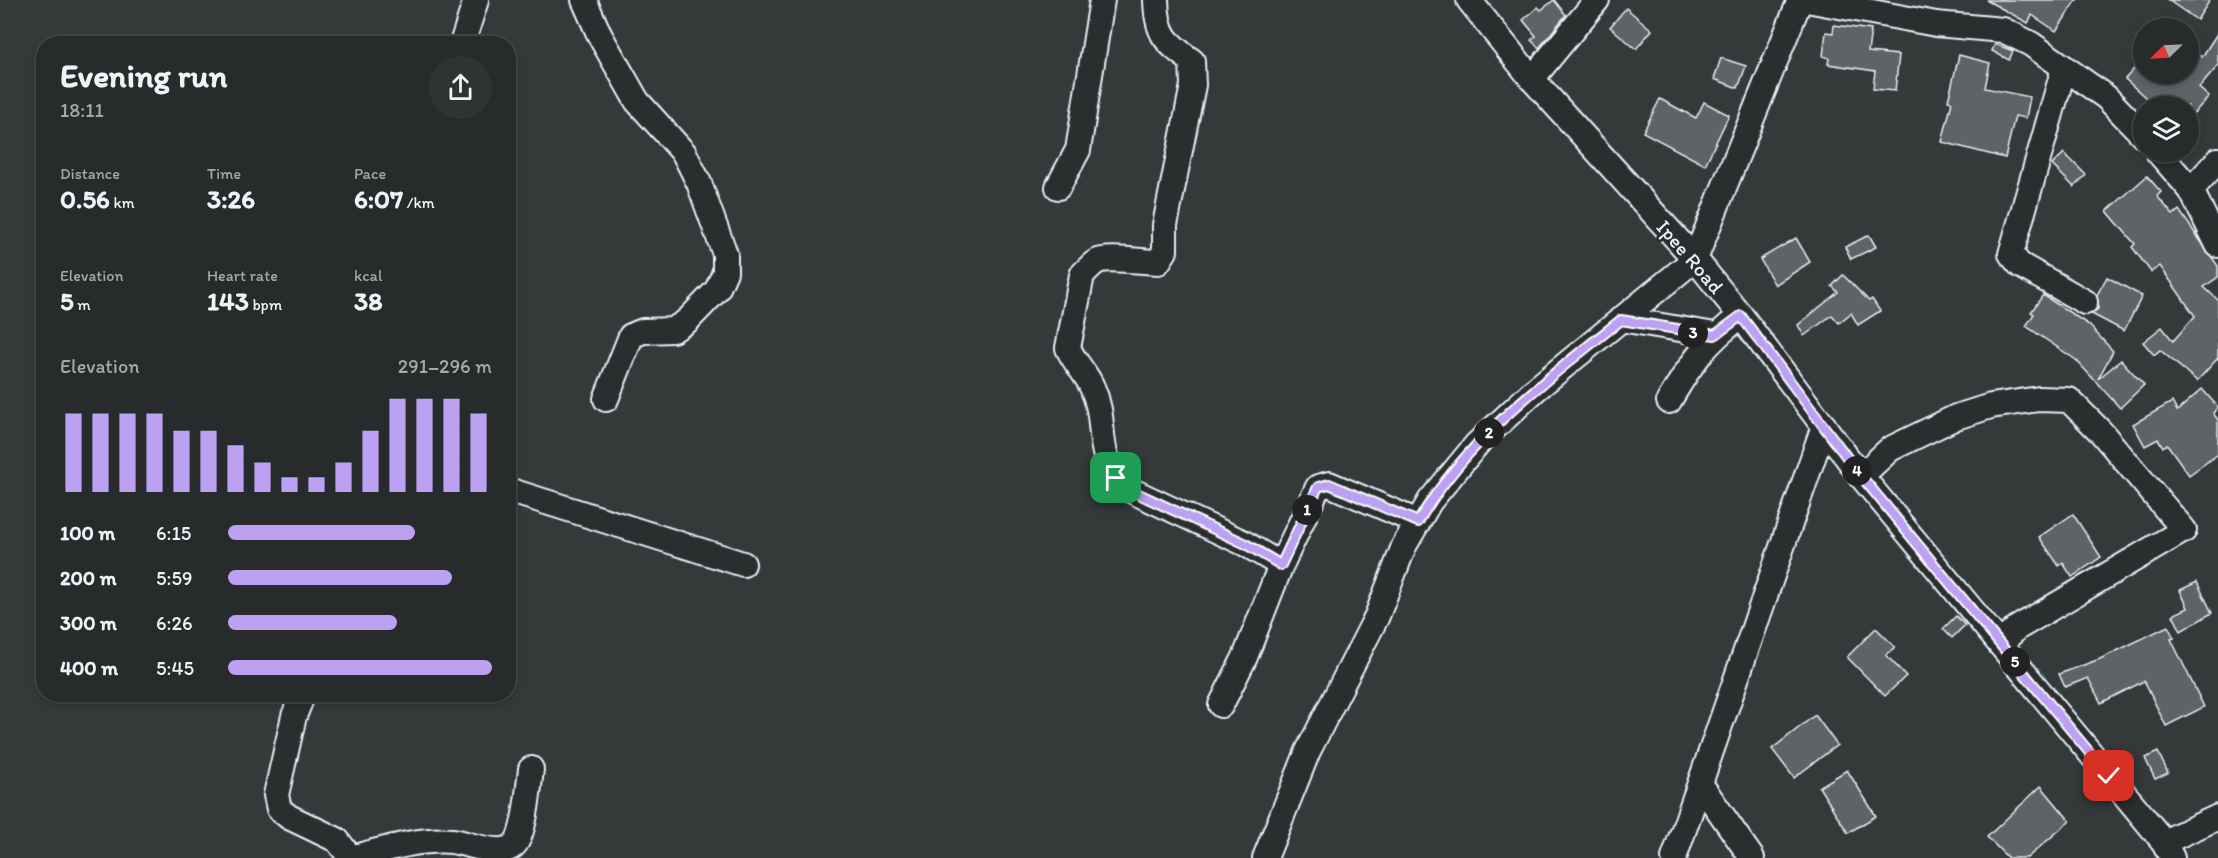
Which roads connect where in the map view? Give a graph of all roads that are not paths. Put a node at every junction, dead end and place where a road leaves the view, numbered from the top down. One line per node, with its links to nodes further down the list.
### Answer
1 (476, 0): 9 (street)
2 (584, 0): 23 (street)
3 (1102, 0): 15 (street)
4 (1156, 0): 30 (street)
5 (1469, 0): 11 (street, Ipee Road)
6 (1597, 0): 11 (street)
7 (1800, 0): 18 (street)
8 (1807, 0): 10 (street)
9 (465, 36)
10 (2064, 68): 12 (street); 19 (street)
11 (1532, 78): 18 (street, Ipee Road)
12 (2133, 125)
13 (2218, 160): 16 (street)
14 (2167, 162): 16 (street)
15 (1058, 187)
16 (2191, 190): 17 (street)
17 (2218, 245)
18 (1695, 260): 20 (street, Ipee Road); 21 (street)
19 (2085, 302)
20 (1741, 316): 22 (street); 25 (street, Ipee Road)
21 (1621, 320): 22 (street); 28 (street)
22 (1715, 335): 24 (street)
23 (606, 399)
24 (1669, 401)
25 (1824, 426): 26 (street, Ipee Road); 35 (street)
26 (1861, 476): 31 (street, Ipee Road); 31 (street)
27 (516, 493): 29 (street)
28 (1418, 522): 30 (street); 39 (street)
29 (743, 564)
30 (1281, 565): 33 (street)
31 (2000, 644): 37 (street, Ipee Road)
32 (300, 702): 38 (street)
33 (1221, 705)
34 (531, 769): 38 (street)
35 (1701, 785): 40 (street); 41 (street)
36 (2218, 818): 37 (street)
37 (2168, 850)
38 (351, 858)
39 (1265, 858)
40 (1674, 858)
41 (1752, 858)

